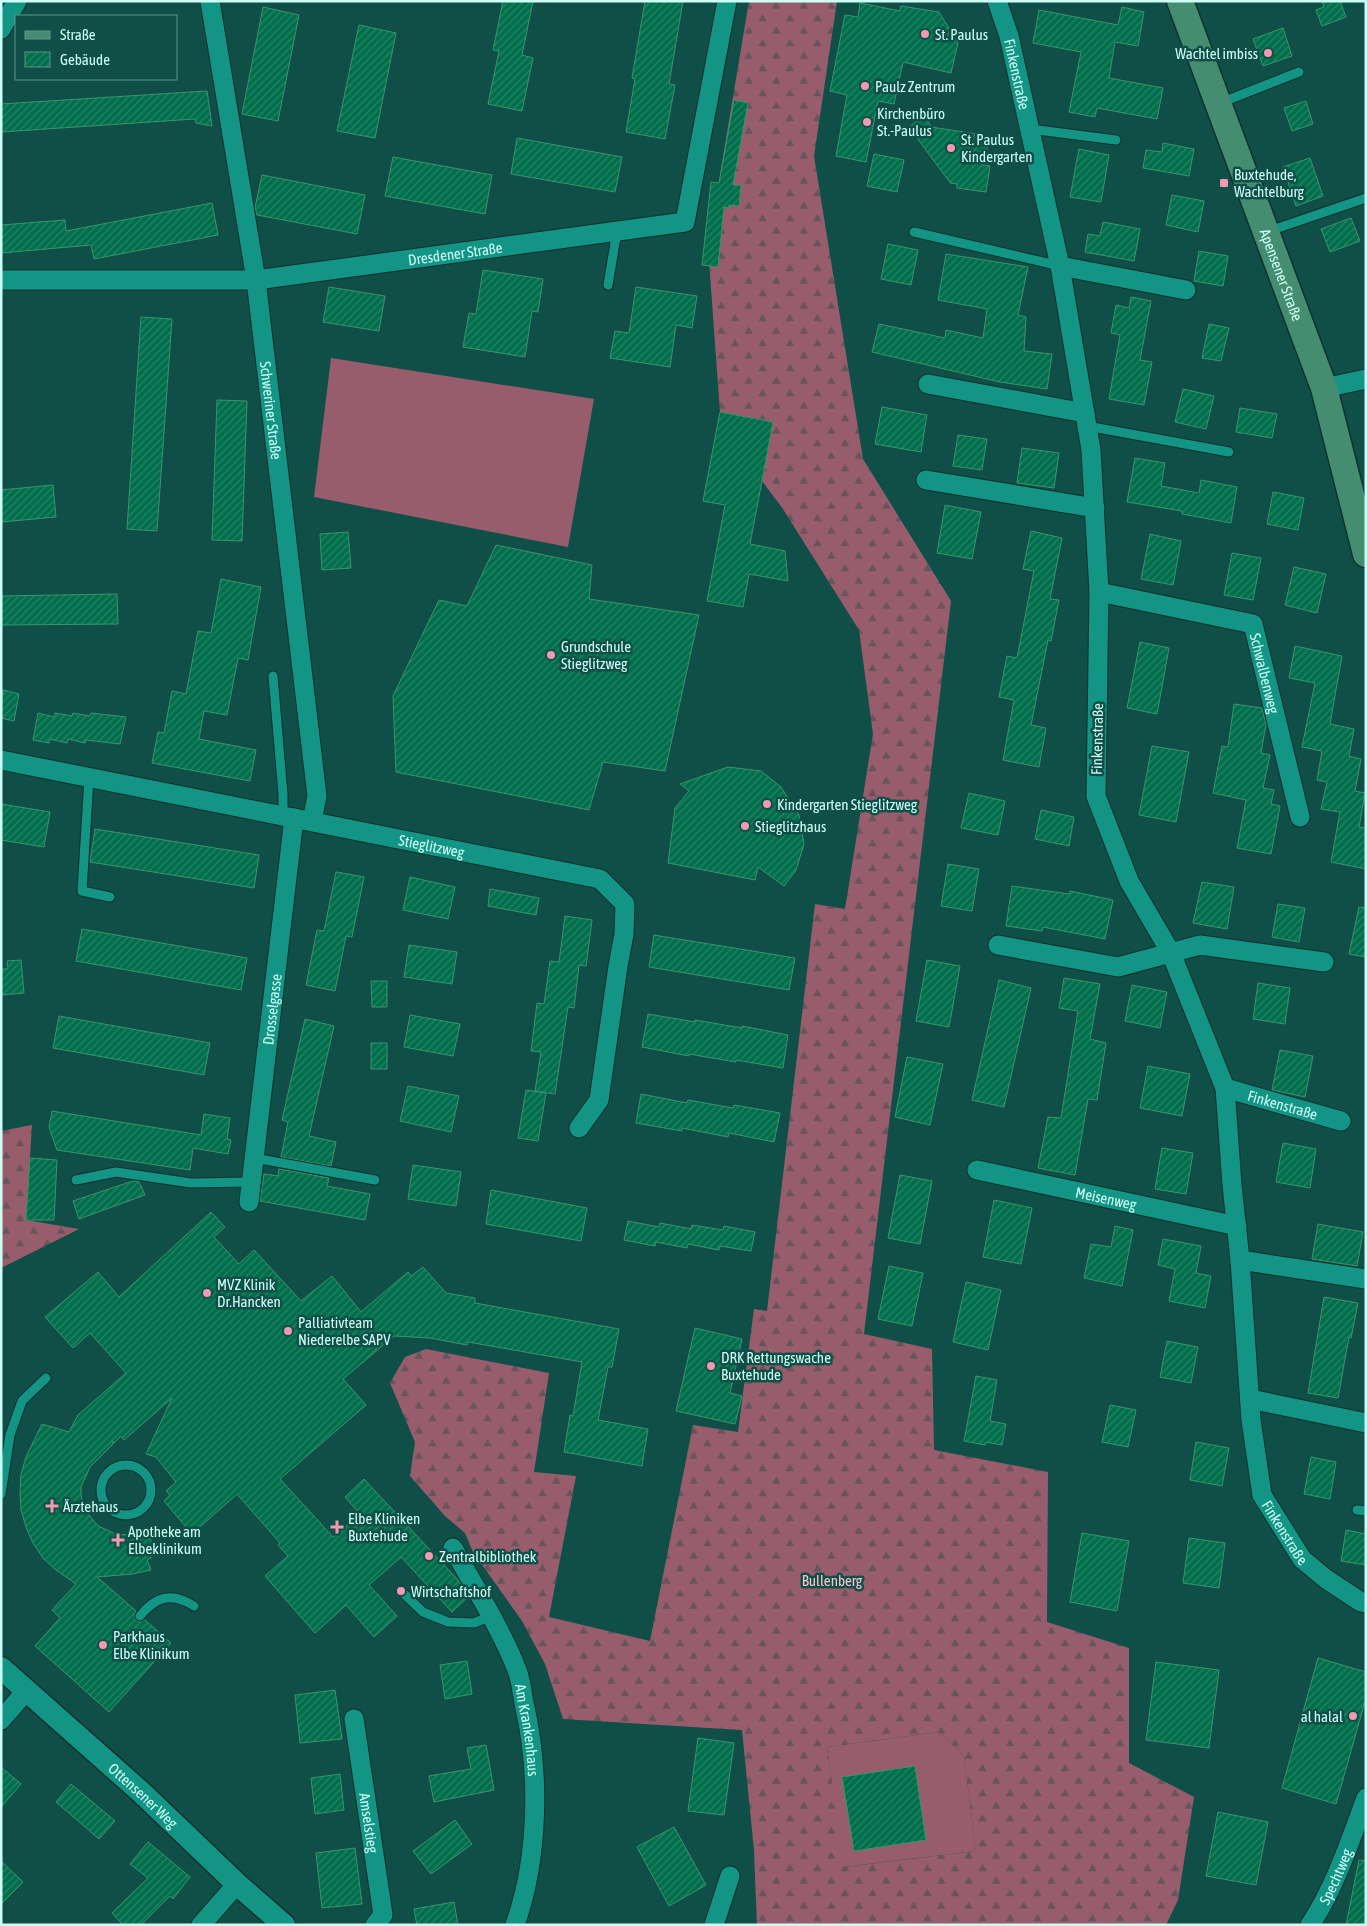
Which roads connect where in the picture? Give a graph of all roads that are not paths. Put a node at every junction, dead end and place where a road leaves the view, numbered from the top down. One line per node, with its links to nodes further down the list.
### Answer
1 (17, 1): 6 (street)
2 (210, 1): 17 (street, Schweriner Straße)
3 (727, 1): 12 (street, Dresdener Straße)
4 (997, 1): 9 (street, Finkenstraße)
5 (1180, 1): 8 (main road, Apensener Straße)
6 (1, 29)
7 (1299, 72): 8 (lane)
8 (1218, 104): 14 (main road, Apensener Straße)
9 (1030, 129): 10 (lane); 15 (street, Finkenstraße)
10 (1116, 140)
11 (1366, 198): 14 (lane)
12 (617, 231): 17 (street, Dresdener Straße); 18 (lane)
13 (914, 232): 15 (lane)
14 (1266, 232): 22 (main road, Apensener Straße)
15 (1060, 266): 19 (street); 23 (street, Finkenstraße)
16 (1, 280): 17 (street, Dresdener Straße)
17 (256, 280): 33 (street, Schweriner Straße)
18 (608, 285)
19 (1186, 290)
20 (1366, 379): 22 (street)
21 (928, 384): 23 (street)
22 (1324, 388): 27 (main road, Apensener Straße)
23 (1086, 420): 24 (lane); 26 (street, Finkenstraße)
24 (1229, 452)
25 (926, 480): 26 (street)
26 (1095, 508): 28 (street, Finkenstraße)
27 (1366, 554)
28 (1099, 592): 32 (street, Schwalbenweg); 36 (street, Finkenstraße)
29 (273, 676): 33 (lane)
30 (1, 760): 31 (street, Stieglitzweg)
31 (89, 778): 33 (street, Stieglitzweg); 34 (lane)
32 (1300, 817)
33 (296, 818): 40 (street, Stieglitzweg); 41 (street, Drosselgasse)
34 (110, 897)
35 (998, 945): 36 (street)
36 (1171, 953): 37 (street); 38 (street, Finkenstraße)
37 (1324, 962)
38 (1224, 1088): 39 (street, Finkenstraße); 47 (street, Finkenstraße)
39 (1341, 1121)
40 (579, 1128)
41 (254, 1158): 44 (lane); 45 (street, Drosselgasse)
42 (977, 1170): 47 (street, Meisenweg)
43 (76, 1180): 45 (lane)
44 (375, 1180)
45 (251, 1182): 46 (street, Drosselgasse)
46 (249, 1202)
47 (1237, 1226): 48 (street, Finkenstraße)
48 (1240, 1260): 49 (street); 51 (street, Finkenstraße)
49 (1366, 1278)
50 (46, 1378): 54 (lane)
51 (1250, 1399): 52 (street); 57 (street, Finkenstraße)
52 (1366, 1423)
53 (148, 1476): 53 (lane)
54 (1, 1494)
55 (453, 1548): 60 (street, Am Krankenhaus)
56 (401, 1591): 60 (lane)
57 (1366, 1603)
58 (194, 1606): 59 (lane)
59 (140, 1616)
60 (491, 1616): 71 (street, Am Krankenhaus)
61 (1, 1668): 62 (street, Ottensener Weg)
62 (27, 1690): 64 (street); 67 (street, Ottensener Weg)
63 (354, 1719): 70 (street, Amselstieg)
64 (1, 1720)
65 (1366, 1798): 73 (street, Spechtweg)
66 (730, 1876): 72 (street)
67 (237, 1884): 68 (street); 69 (street, Ottensener Weg)
68 (201, 1925)
69 (284, 1925)
70 (375, 1925)
71 (515, 1925)
72 (714, 1925)
73 (1310, 1925)

